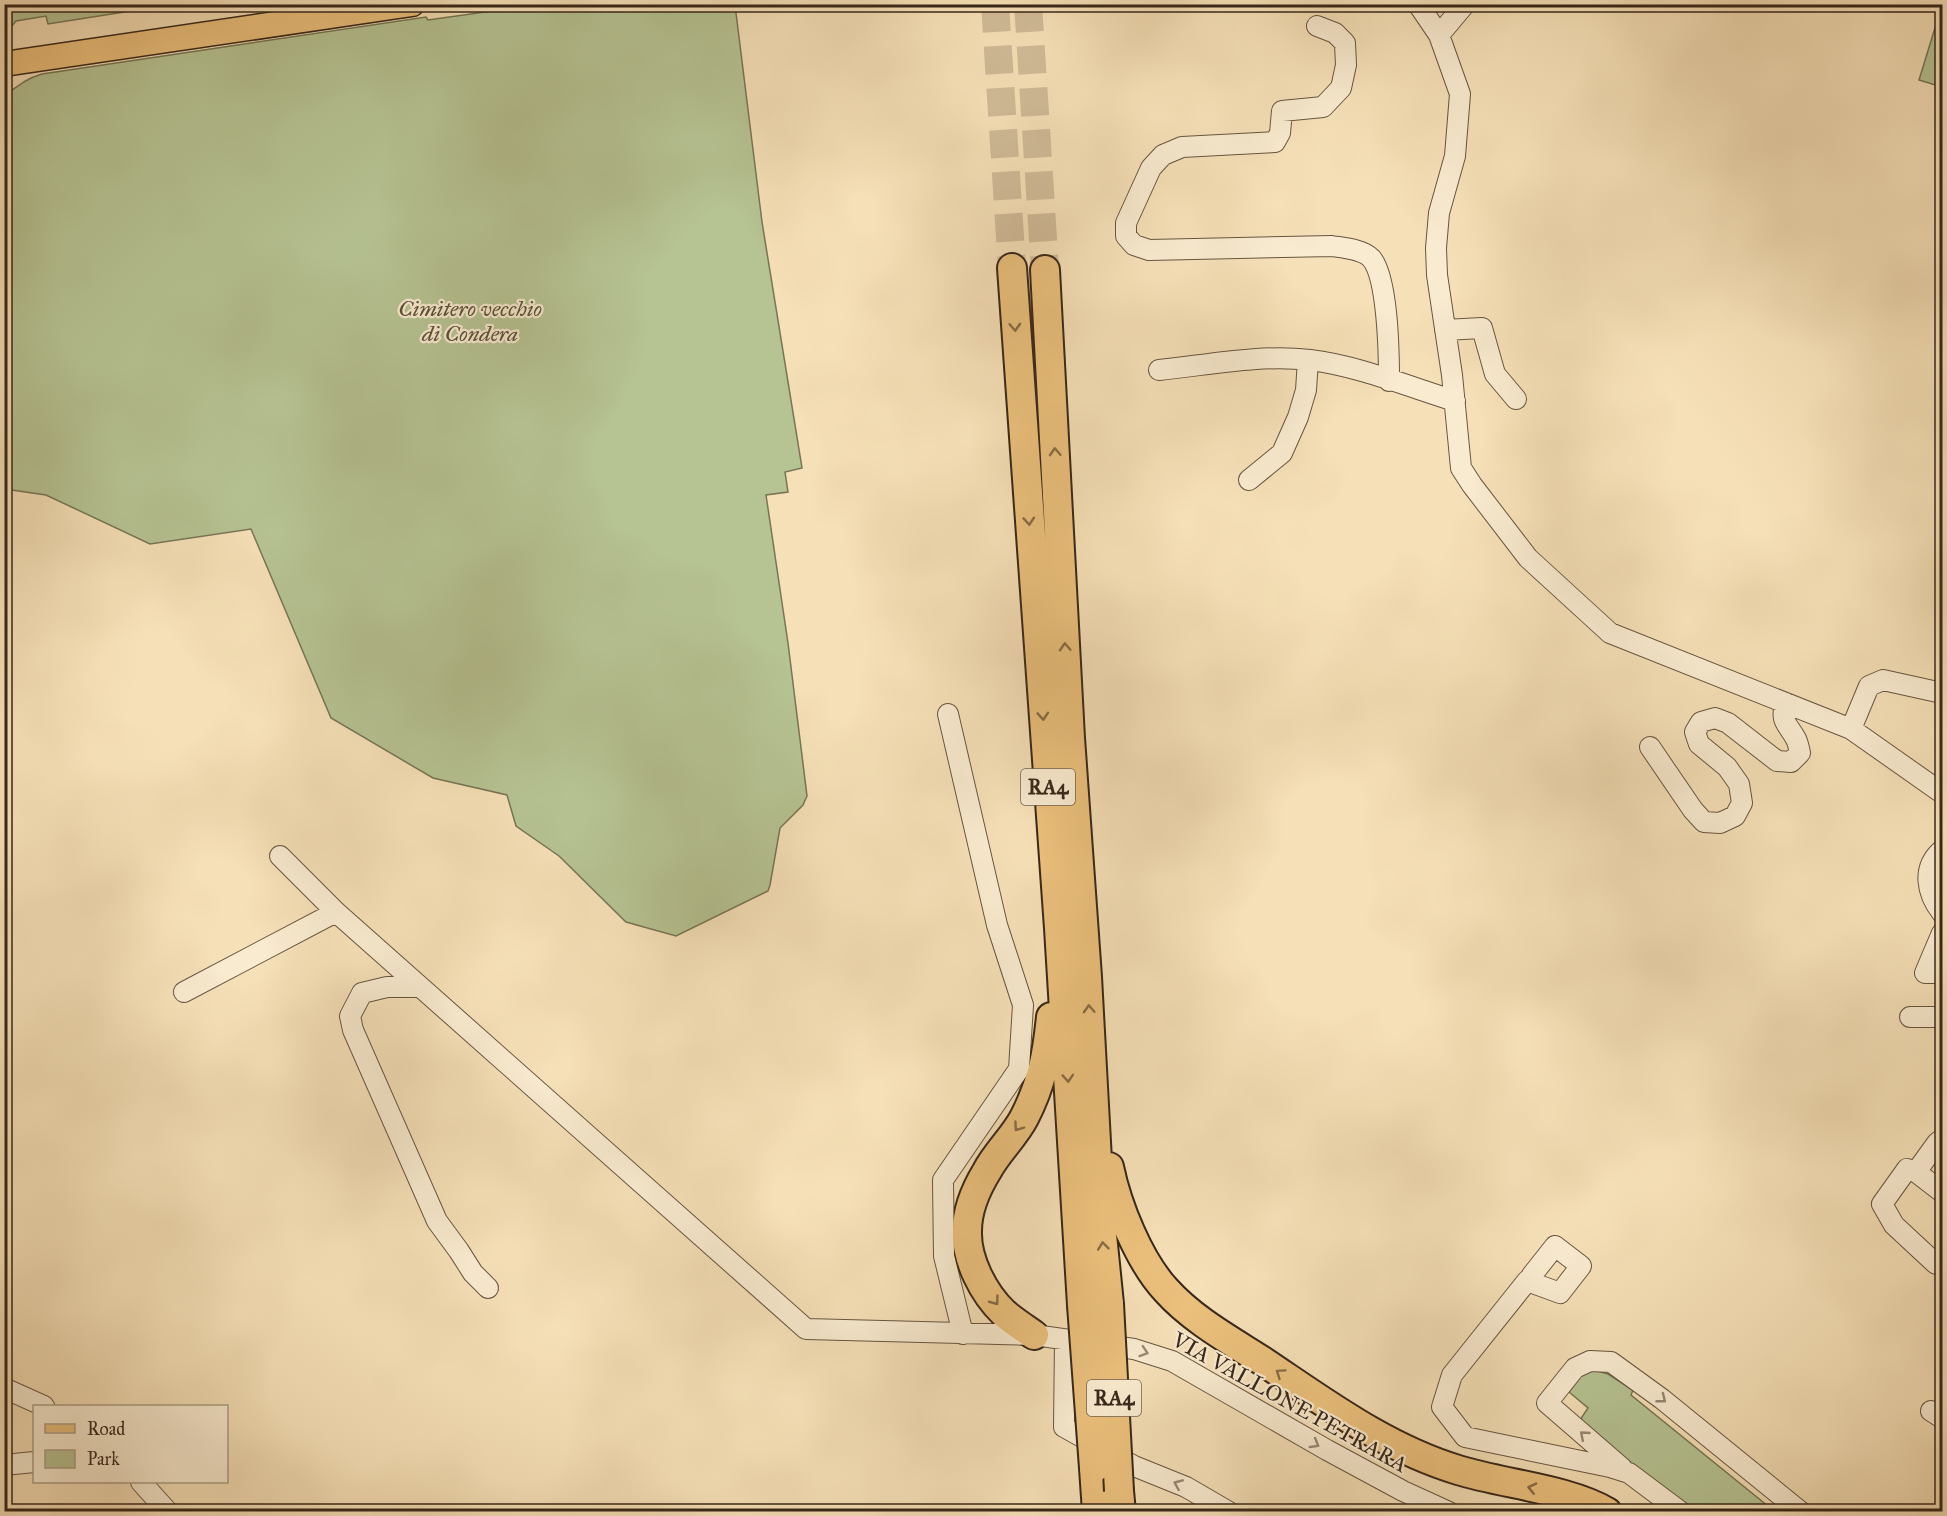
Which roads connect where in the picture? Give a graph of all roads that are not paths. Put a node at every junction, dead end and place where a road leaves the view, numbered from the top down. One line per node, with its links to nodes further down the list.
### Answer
1 (412, 4): 6 (main road)
2 (1418, 4): 5 (street)
3 (1465, 4): 5 (street)
4 (1317, 26): 12 (street)
5 (1439, 35): 9 (street)
6 (5, 65)
7 (1012, 268): 26 (highway, RA4, one-way to 26)
8 (1045, 270): 33 (highway, RA4, one-way to 8)
9 (1445, 330): 13 (street); 14 (street)
10 (1308, 360): 11 (street); 12 (street); 15 (street)
11 (1159, 370)
12 (1389, 381): 14 (street)
13 (1516, 399)
14 (1455, 401): 17 (street)
15 (1249, 480)
16 (1942, 693): 19 (street)
17 (1786, 703): 19 (street); 20 (street)
18 (948, 714): 41 (street)
19 (1851, 729): 21 (street)
20 (1650, 747)
21 (1942, 793)
22 (1942, 850): 25 (street)
23 (280, 856): 24 (street, VIA VALLONE PETRARA)
24 (336, 912): 29 (street, VIA VALLONE PETRARA); 30 (street)
25 (1942, 913)
26 (1059, 928): 40 (highway, RA4, one-way to 40); 42 (highway, one-way to 42)
27 (1942, 933): 28 (street)
28 (1942, 973)
29 (419, 987): 39 (street); 41 (street, VIA VALLONE PETRARA)
30 (184, 993)
31 (1910, 1017): 32 (street)
32 (1942, 1017)
33 (1093, 1084): 40 (highway, RA4, one-way to 33); 55 (highway, one-way to 33)
34 (1942, 1139): 35 (street)
35 (1916, 1172): 36 (street); 37 (street)
36 (1942, 1192)
37 (1936, 1264)
38 (1532, 1275): 48 (street)
39 (488, 1288)
40 (1096, 1305): 50 (highway, RA4, bridge); 52 (highway, RA4, bridge)
41 (963, 1334): 42 (street, VIA VALLONE PETRARA)
42 (1034, 1335): 43 (street, VIA VALLONE PETRARA)
43 (1065, 1340): 53 (street, one-way to 43); 54 (street, VIA VALLONE PETRARA, one-way to 54)
44 (4, 1388): 45 (street)
45 (40, 1405)
46 (33, 1462): 47 (street)
47 (4, 1465)
48 (1629, 1473): 56 (street); 57 (street, one-way to 57)
49 (142, 1483): 51 (street)
50 (1120, 1502)
51 (168, 1512)
52 (1097, 1512)
53 (1229, 1512)
54 (1449, 1512)
55 (1607, 1512)
56 (1681, 1512)
57 (1801, 1512)

